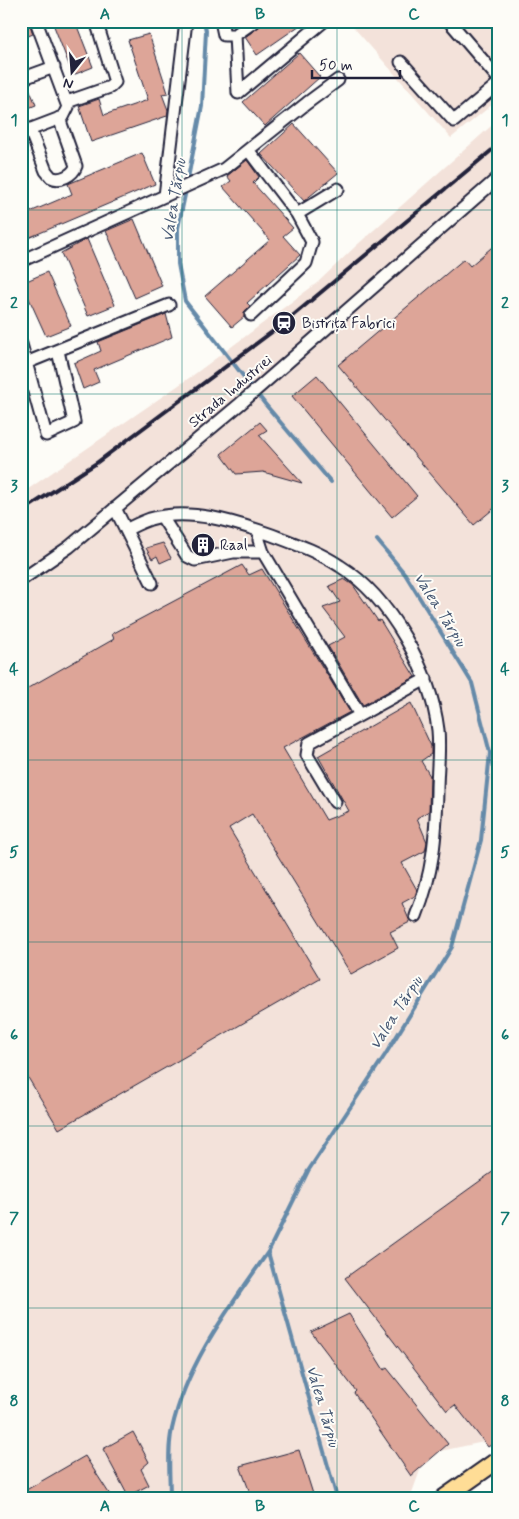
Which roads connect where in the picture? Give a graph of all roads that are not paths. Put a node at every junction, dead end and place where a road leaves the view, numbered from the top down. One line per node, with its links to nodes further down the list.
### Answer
1 (36, 21): 10 (street)
2 (96, 21): 15 (street)
3 (186, 21): 21 (street)
4 (221, 21): 8 (street)
5 (255, 21): 8 (street)
6 (324, 21): 8 (street)
7 (449, 21): 11 (street)
8 (235, 35)
9 (401, 62): 14 (street)
10 (54, 67): 12 (street); 15 (street)
11 (498, 78)
12 (21, 79)
13 (338, 80): 18 (street)
14 (498, 84)
15 (67, 102): 16 (street)
16 (59, 118): 17 (street); 17 (street)
17 (25, 132)
18 (249, 151): 21 (street); 22 (street)
19 (498, 178): 29 (street, Strada Industriei)
20 (338, 189): 22 (street)
21 (165, 196): 23 (street)
22 (297, 214): 25 (street)
23 (21, 260)
24 (169, 305): 27 (street)
25 (251, 315)
26 (21, 344): 28 (street)
27 (58, 351): 28 (street); 28 (street)
28 (26, 363)
29 (115, 508): 31 (street); 34 (street, Strada Industriei)
30 (162, 517): 31 (street); 32 (street); 33 (street)
31 (126, 530): 35 (street)
32 (260, 531): 33 (street); 36 (street)
33 (262, 552): 37 (street)
34 (21, 580)
35 (152, 583)
36 (426, 679): 37 (street); 39 (street)
37 (360, 715): 38 (street)
38 (335, 802)
39 (416, 916)
40 (498, 1460): 41 (highway)
41 (444, 1498)

